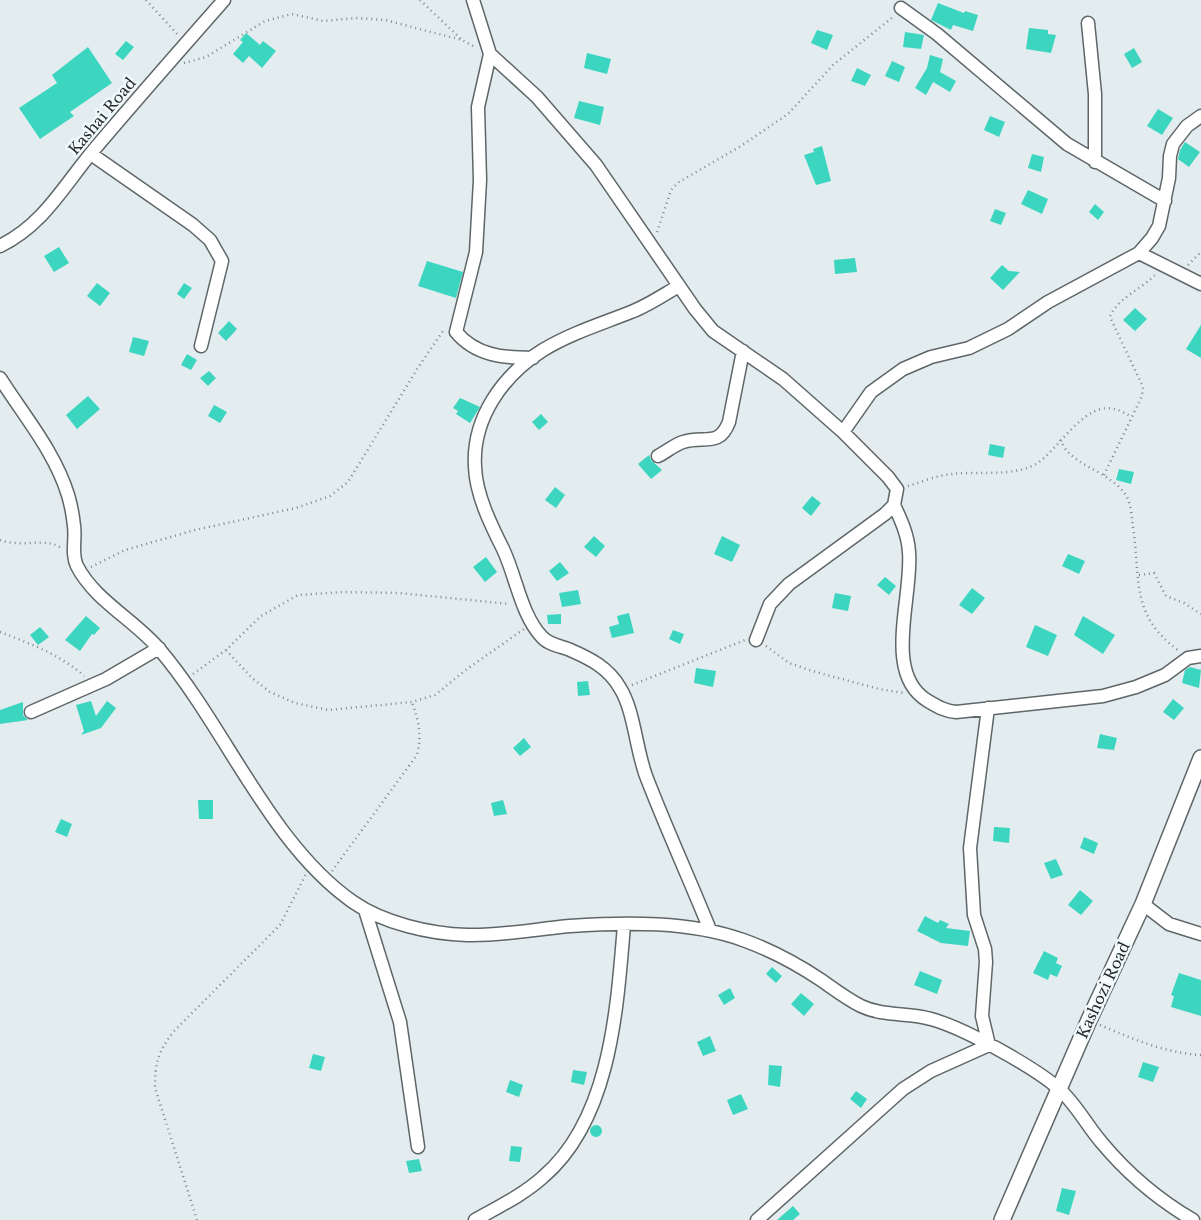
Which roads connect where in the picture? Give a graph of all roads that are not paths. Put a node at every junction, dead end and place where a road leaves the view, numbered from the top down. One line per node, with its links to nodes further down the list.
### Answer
1 (224, 0): 7 (street, Kashai Road)
2 (473, 0): 5 (street)
3 (901, 8): 8 (street)
4 (1088, 23): 8 (street)
5 (490, 54): 13 (street); 16 (street)
6 (1201, 116): 9 (street)
7 (91, 154): 10 (street, Kashai Road); 14 (street)
8 (1095, 162): 9 (street)
9 (1165, 201): 11 (street)
10 (0, 246)
11 (1139, 253): 12 (street); 18 (street)
12 (1201, 284)
13 (679, 286): 15 (street); 16 (street)
14 (201, 346)
15 (743, 351): 18 (street); 19 (street)
16 (533, 358): 30 (street)
17 (0, 378): 22 (street)
18 (844, 432): 20 (street)
19 (658, 456)
20 (894, 505): 21 (street); 24 (street)
21 (756, 640)
22 (158, 648): 25 (street); 28 (street)
23 (1195, 657): 24 (street)
24 (988, 708): 32 (street)
25 (31, 712)
26 (1201, 758): 27 (main road, Kashozi Road)
27 (1143, 904): 31 (street); 33 (main road, Kashozi Road)
28 (365, 910): 29 (street); 34 (street)
29 (624, 925): 30 (street); 36 (street)
30 (710, 930): 32 (street)
31 (1201, 934)
32 (989, 1046): 33 (street); 37 (street)
33 (1059, 1089): 35 (street); 38 (main road, Kashozi Road)
34 (418, 1146)
35 (1180, 1216): 39 (street)
36 (482, 1218)
37 (757, 1220)
38 (1002, 1220)
39 (1193, 1220)

